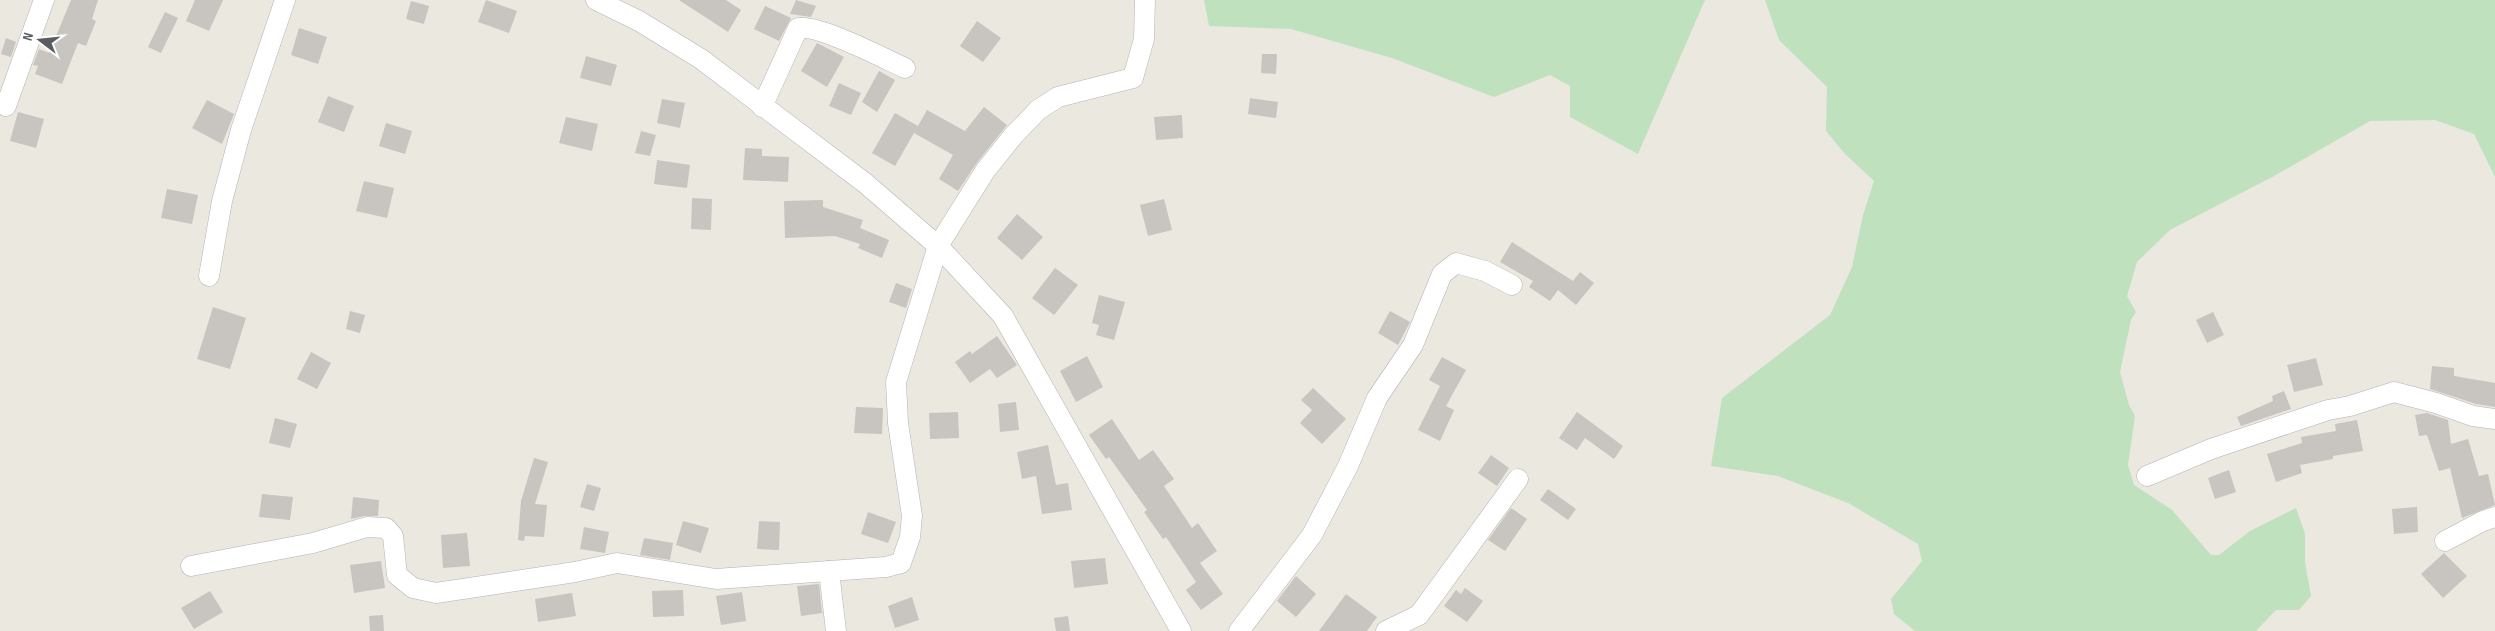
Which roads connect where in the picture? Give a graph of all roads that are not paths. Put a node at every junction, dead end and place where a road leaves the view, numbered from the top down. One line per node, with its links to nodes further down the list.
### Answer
1 (44, 0): 6 (street)
2 (285, 0): 9 (street)
3 (1145, 0): 8 (street)
4 (599, 1): 7 (street)
5 (905, 68): 7 (street)
6 (6, 106)
7 (762, 107): 8 (street)
8 (938, 246): 17 (street); 19 (street)
9 (209, 276)
10 (1512, 285): 20 (street)
11 (2495, 419): 12 (street)
12 (2147, 476)
13 (1518, 479): 21 (street)
14 (2495, 517): 15 (street)
15 (2445, 541)
16 (192, 566): 17 (street)
17 (829, 571): 18 (street)
18 (836, 631)
19 (1182, 631)
20 (1239, 631)
21 (1386, 631)

